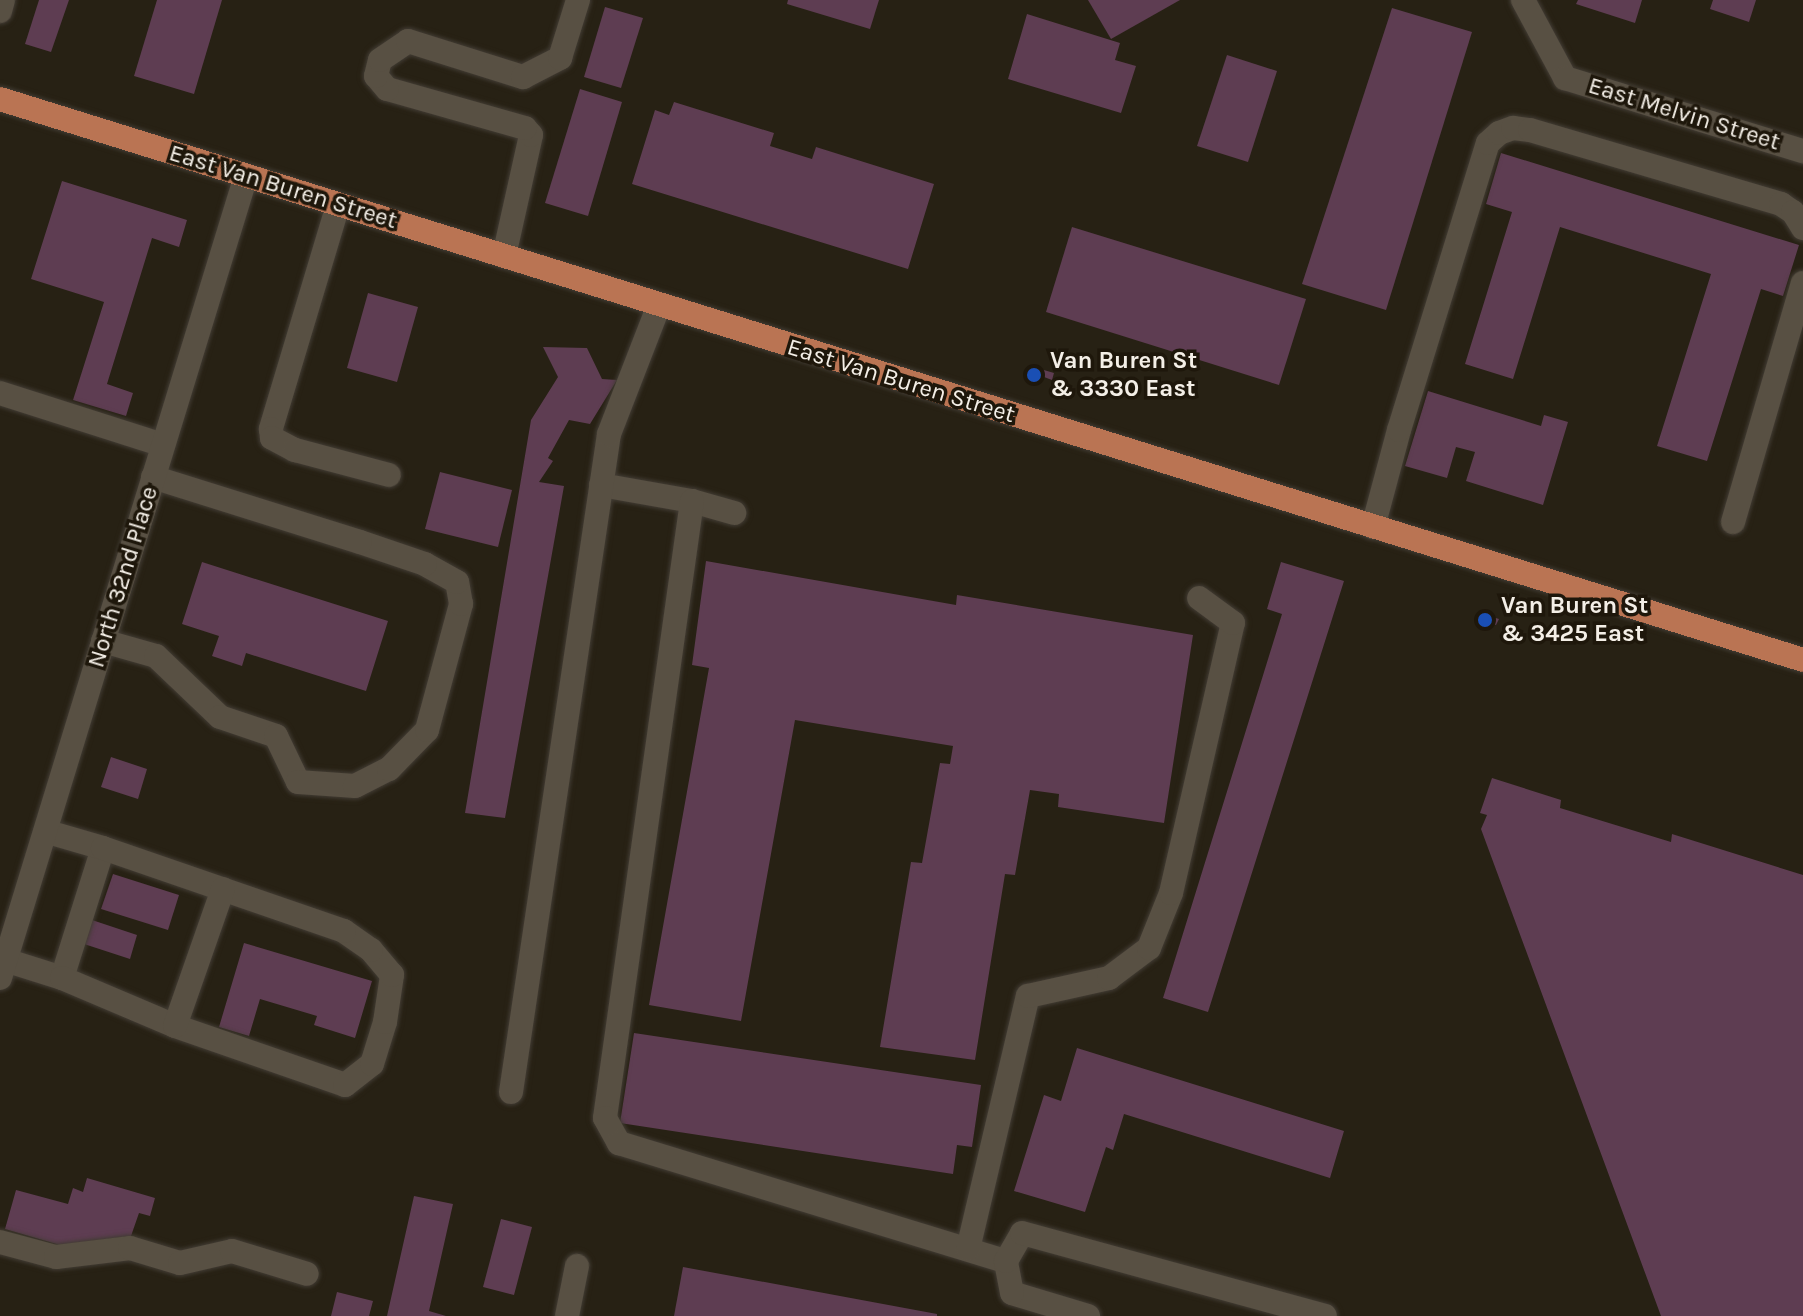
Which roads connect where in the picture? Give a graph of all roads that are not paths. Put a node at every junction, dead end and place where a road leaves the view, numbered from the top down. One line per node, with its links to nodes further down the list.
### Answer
1 (3, 0): 4 (street)
2 (578, 0): 10 (street)
3 (1523, 0): 6 (street, East Melvin Street)
4 (0, 11)
5 (0, 99): 7 (main road, East Van Buren Street)
6 (1803, 151)
7 (246, 176): 8 (main road, East Van Buren Street); 14 (street, North 32nd Place)
8 (338, 205): 10 (main road, East Van Buren Street); 15 (street)
9 (1803, 228): 21 (street)
10 (504, 256): 12 (main road, East Van Buren Street)
11 (1803, 283): 20 (street)
12 (659, 305): 17 (street); 21 (main road, East Van Buren Street)
13 (0, 393): 14 (street)
14 (163, 445): 16 (street, North 32nd Place)
15 (389, 475)
16 (153, 477): 23 (street, North 32nd Place); 23 (street)
17 (601, 485): 18 (street); 31 (street)
18 (692, 501): 19 (street); 33 (street)
19 (734, 513)
20 (1733, 522)
21 (1373, 527): 24 (main road, East Van Buren Street)
22 (1199, 598): 33 (street)
23 (103, 641): 25 (street, North 32nd Place)
24 (1803, 660)
25 (45, 831): 26 (street); 28 (street, North 32nd Place)
26 (103, 848): 27 (street); 29 (street)
27 (223, 889): 30 (street); 30 (street)
28 (3, 969): 29 (street)
29 (62, 978): 30 (street)
30 (175, 1026)
31 (511, 1092)
32 (0, 1242): 36 (street)
33 (968, 1249): 34 (street)
34 (1006, 1261): 38 (street); 39 (street)
35 (577, 1266): 37 (street)
36 (307, 1274)
37 (567, 1316)
38 (1088, 1316)
39 (1325, 1316)

